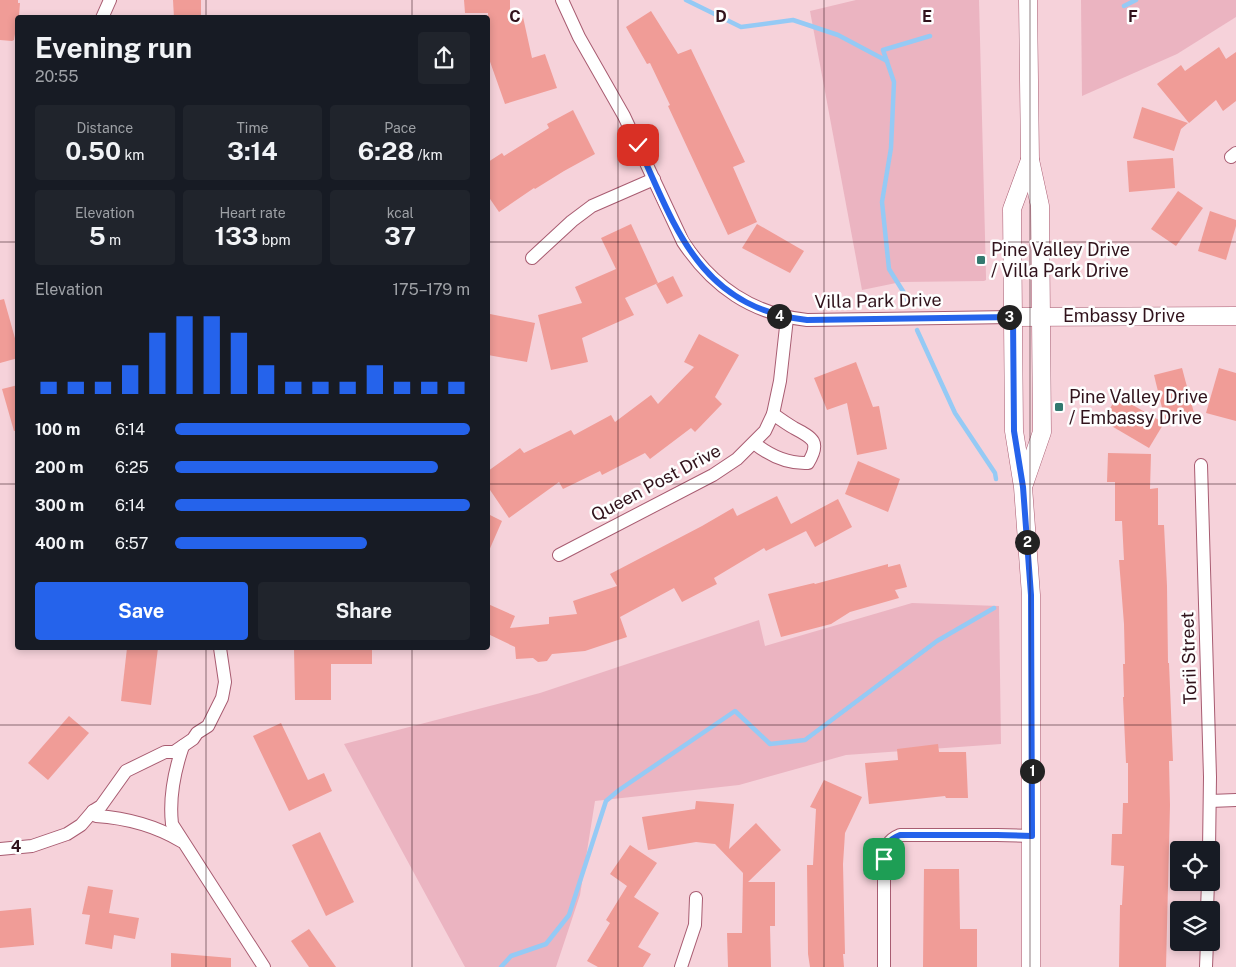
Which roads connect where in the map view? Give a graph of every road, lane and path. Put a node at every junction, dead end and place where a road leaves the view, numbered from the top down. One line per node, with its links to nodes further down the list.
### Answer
1 (110, 0): 4 (street)
2 (562, 0): 6 (street, Villa Park Drive)
3 (1028, 0): 5 (main road)
4 (103, 15)
5 (1030, 160): 9 (main road); 10 (main road)
6 (654, 180): 7 (street); 11 (street, Villa Park Drive)
7 (532, 258)
8 (1236, 316): 10 (main road, Embassy Drive)
9 (1013, 317): 10 (main road, Embassy Drive); 11 (street, Villa Park Drive); 15 (main road)
10 (1040, 317): 15 (main road)
11 (787, 318): 12 (street, Queen Post Drive)
12 (773, 414): 13 (street, Queen Post Drive); 13 (street)
13 (754, 443): 16 (street, Queen Post Drive)
14 (1201, 465): 20 (street, Torii Street)
15 (1023, 487): 22 (main road)
16 (559, 555)
17 (220, 650): 18 (street)
18 (182, 746): 21 (street); 24 (street)
19 (1236, 800): 20 (street)
20 (1210, 801): 23 (street, Torii Street)
21 (93, 811): 24 (street); 25 (street)
22 (1032, 836): 30 (street); 31 (main road)
23 (1209, 841)
24 (183, 843): 28 (street)
25 (0, 849)
26 (696, 898): 29 (street)
27 (1207, 951): 32 (street)
28 (264, 967)
29 (681, 967)
30 (884, 967)
31 (1031, 967)
32 (1206, 967)

